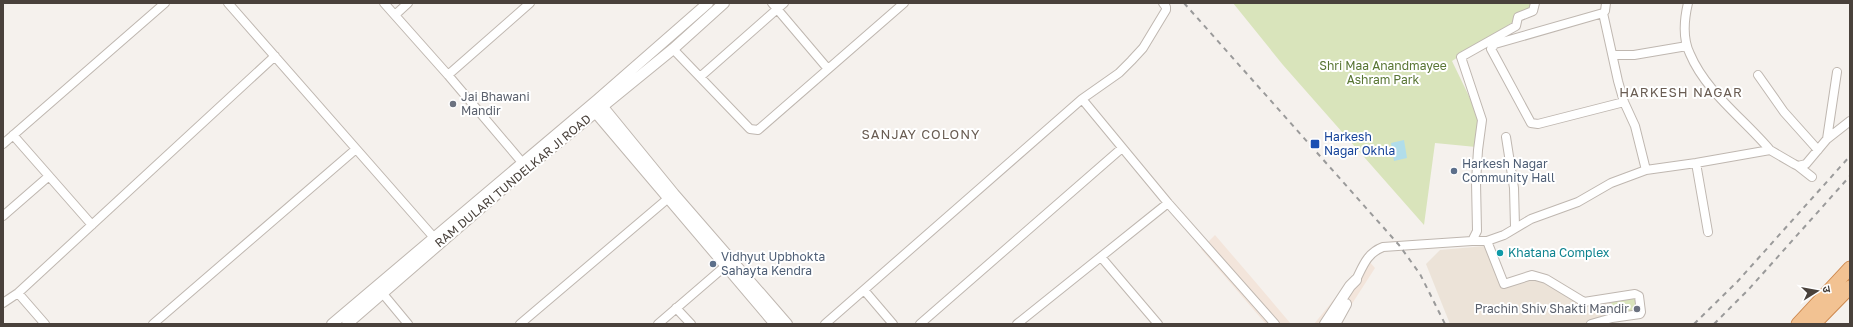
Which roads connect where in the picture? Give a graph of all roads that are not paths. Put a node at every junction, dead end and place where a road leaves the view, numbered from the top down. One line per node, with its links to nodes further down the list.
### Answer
1 (165, 3): 32 (street)
2 (228, 3): 22 (street)
3 (384, 3): 16 (street)
4 (408, 3): 16 (street)
5 (530, 3): 25 (street)
6 (708, 3): 30 (street, RAM DULARI TUNDELKAR JI ROAD)
7 (724, 3): 20 (street, RAM DULARI TUNDELKAR JI ROAD)
8 (784, 3): 14 (street)
9 (904, 3): 23 (street)
10 (1163, 3): 28 (street)
11 (1535, 3): 17 (street)
12 (1606, 3): 15 (street)
13 (1688, 3): 19 (street)
14 (774, 6): 23 (street); 27 (street)
15 (1603, 13): 18 (street); 21 (street)
16 (395, 15): 25 (street)
17 (1514, 27): 18 (street); 53 (street)
18 (1516, 38): 29 (street)
19 (1687, 46): 21 (street); 38 (street)
20 (672, 49): 27 (street); 30 (street, RAM DULARI TUNDELKAR JI ROAD)
21 (1613, 55): 29 (street)
22 (275, 56): 37 (street); 49 (street)
23 (828, 69): 27 (street)
24 (1838, 72): 34 (street)
25 (448, 75): 41 (street)
26 (1758, 75): 39 (street)
27 (700, 77)
28 (1082, 99): 36 (street); 61 (street)
29 (1624, 102): 43 (street)
30 (596, 106): 41 (street, RAM DULARI TUNDELKAR JI ROAD); 46 (street, RAM DULARI TUNDELKAR JI ROAD)
31 (1850, 121): 34 (street)
32 (13, 135): 35 (street); 44 (street)
33 (1506, 137): 50 (street)
34 (1827, 139): 39 (street)
35 (3, 144)
36 (1122, 148): 47 (street); 77 (street)
37 (356, 149): 52 (street); 66 (street)
38 (1770, 150): 40 (street); 42 (street)
39 (1818, 150): 42 (street)
40 (1696, 163): 43 (street); 51 (street)
41 (525, 165): 52 (street, RAM DULARI TUNDELKAR JI ROAD)
42 (1798, 166): 45 (street)
43 (1646, 170): 50 (street)
44 (49, 176): 48 (street); 49 (street)
45 (1812, 177)
46 (671, 197): 56 (street, RAM DULARI TUNDELKAR JI ROAD); 70 (street)
47 (1168, 203): 55 (street); 80 (street)
48 (3, 216)
49 (92, 225): 62 (street)
50 (1515, 227): 54 (street)
51 (1708, 232)
52 (436, 240): 60 (street, RAM DULARI TUNDELKAR JI ROAD)
53 (1472, 241): 54 (street); 58 (street)
54 (1487, 241): 83 (street)
55 (1101, 258): 78 (street); 79 (street)
56 (728, 263): 64 (street); 73 (street, RAM DULARI TUNDELKAR JI ROAD); 74 (street, RAM DULARI TUNDELKAR JI ROAD)
57 (1850, 268): 84 (highway)
58 (1356, 280): 81 (street); 82 (street)
59 (1850, 287): 85 (highway)
60 (380, 290): 67 (street, RAM DULARI TUNDELKAR JI ROAD); 68 (street, RAM DULARI TUNDELKAR JI ROAD); 69 (street)
61 (864, 290): 75 (street); 76 (street)
62 (18, 293): 63 (street); 65 (street)
63 (3, 304)
64 (676, 308): 71 (street); 72 (street)
65 (45, 324)
66 (153, 324)
67 (332, 324)
68 (347, 324)
69 (408, 324)
70 (520, 324)
71 (658, 324)
72 (691, 324)
73 (775, 324)
74 (787, 324)
75 (825, 324)
76 (893, 324)
77 (920, 324)
78 (1017, 324)
79 (1158, 324)
80 (1276, 324)
81 (1325, 324)
82 (1335, 324)
83 (1592, 324)
84 (1798, 324)
85 (1814, 324)

